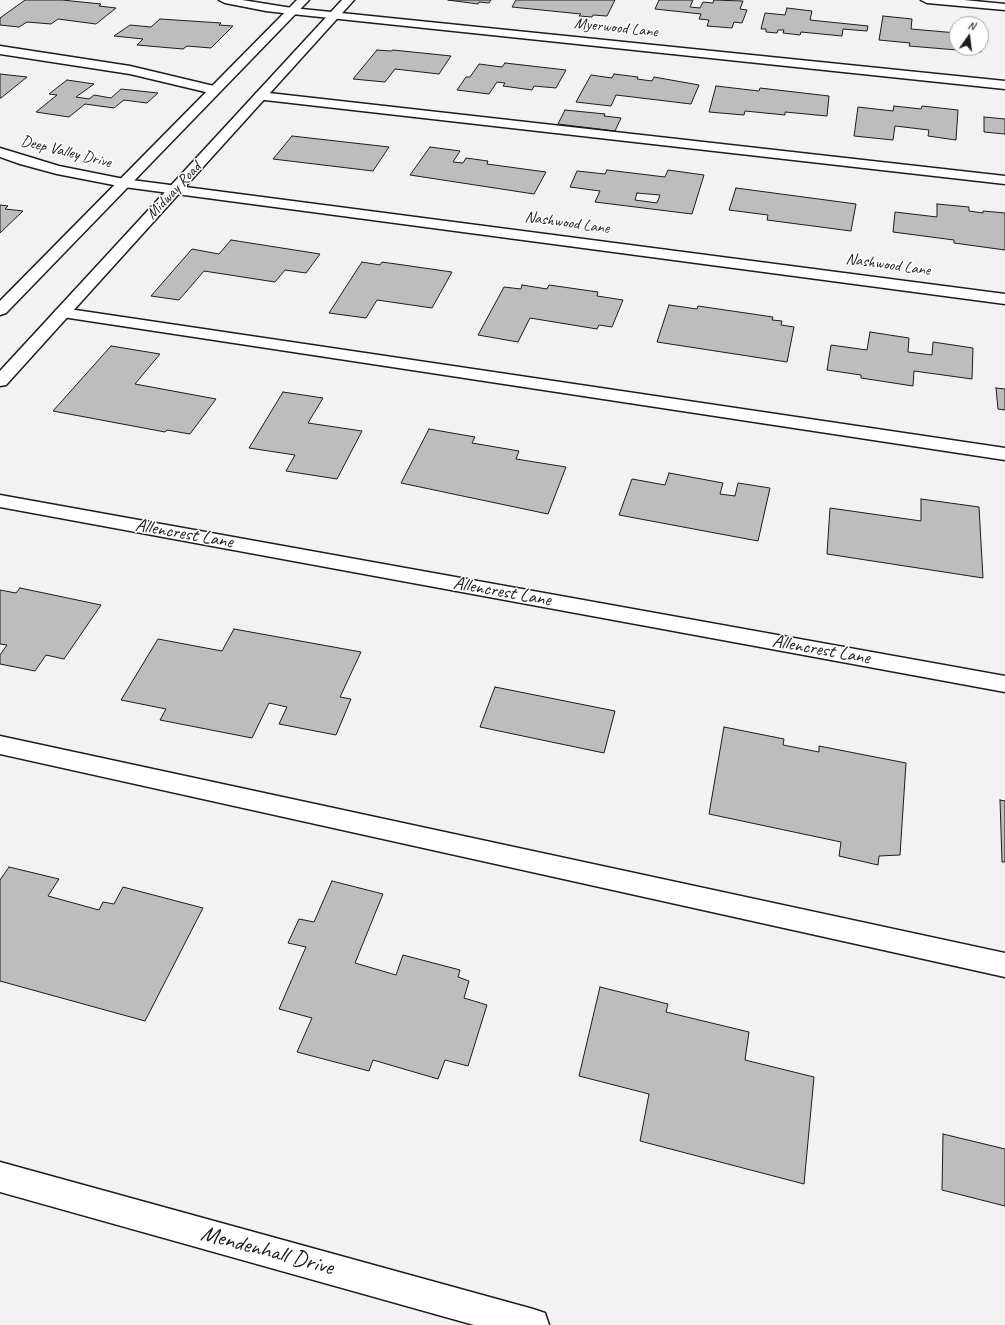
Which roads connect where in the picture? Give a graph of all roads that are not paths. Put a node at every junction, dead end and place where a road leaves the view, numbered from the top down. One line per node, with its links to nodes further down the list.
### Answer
1 (225, 0): 6 (street, Myerwood Lane)
2 (303, 0): 6 (street)
3 (348, 0): 7 (street, Midway Road)
4 (927, 0): 5 (street)
5 (1005, 7)
6 (292, 10): 7 (street, Myerwood Lane); 10 (street)
7 (335, 15): 9 (street, Myerwood Lane); 11 (street, Midway Road)
8 (0, 50): 10 (street)
9 (1005, 85)
10 (214, 90): 14 (street)
11 (260, 96): 13 (street); 15 (street, Midway Road)
12 (0, 152): 14 (street, Deep Valley Drive)
13 (1005, 180)
14 (124, 183): 15 (street, Nashwood Lane); 17 (street)
15 (176, 189): 16 (street, Nashwood Lane); 18 (street, Midway Road)
16 (1005, 299)
17 (1, 307)
18 (62, 313): 19 (street, Midway Road); 20 (street)
19 (0, 381)
20 (1005, 454)
21 (0, 501): 22 (street, Allencrest Lane)
22 (1005, 684)
23 (0, 745): 24 (street)
24 (1005, 965)
25 (0, 1177): 26 (street, Mendenhall Drive)
26 (533, 1325)

